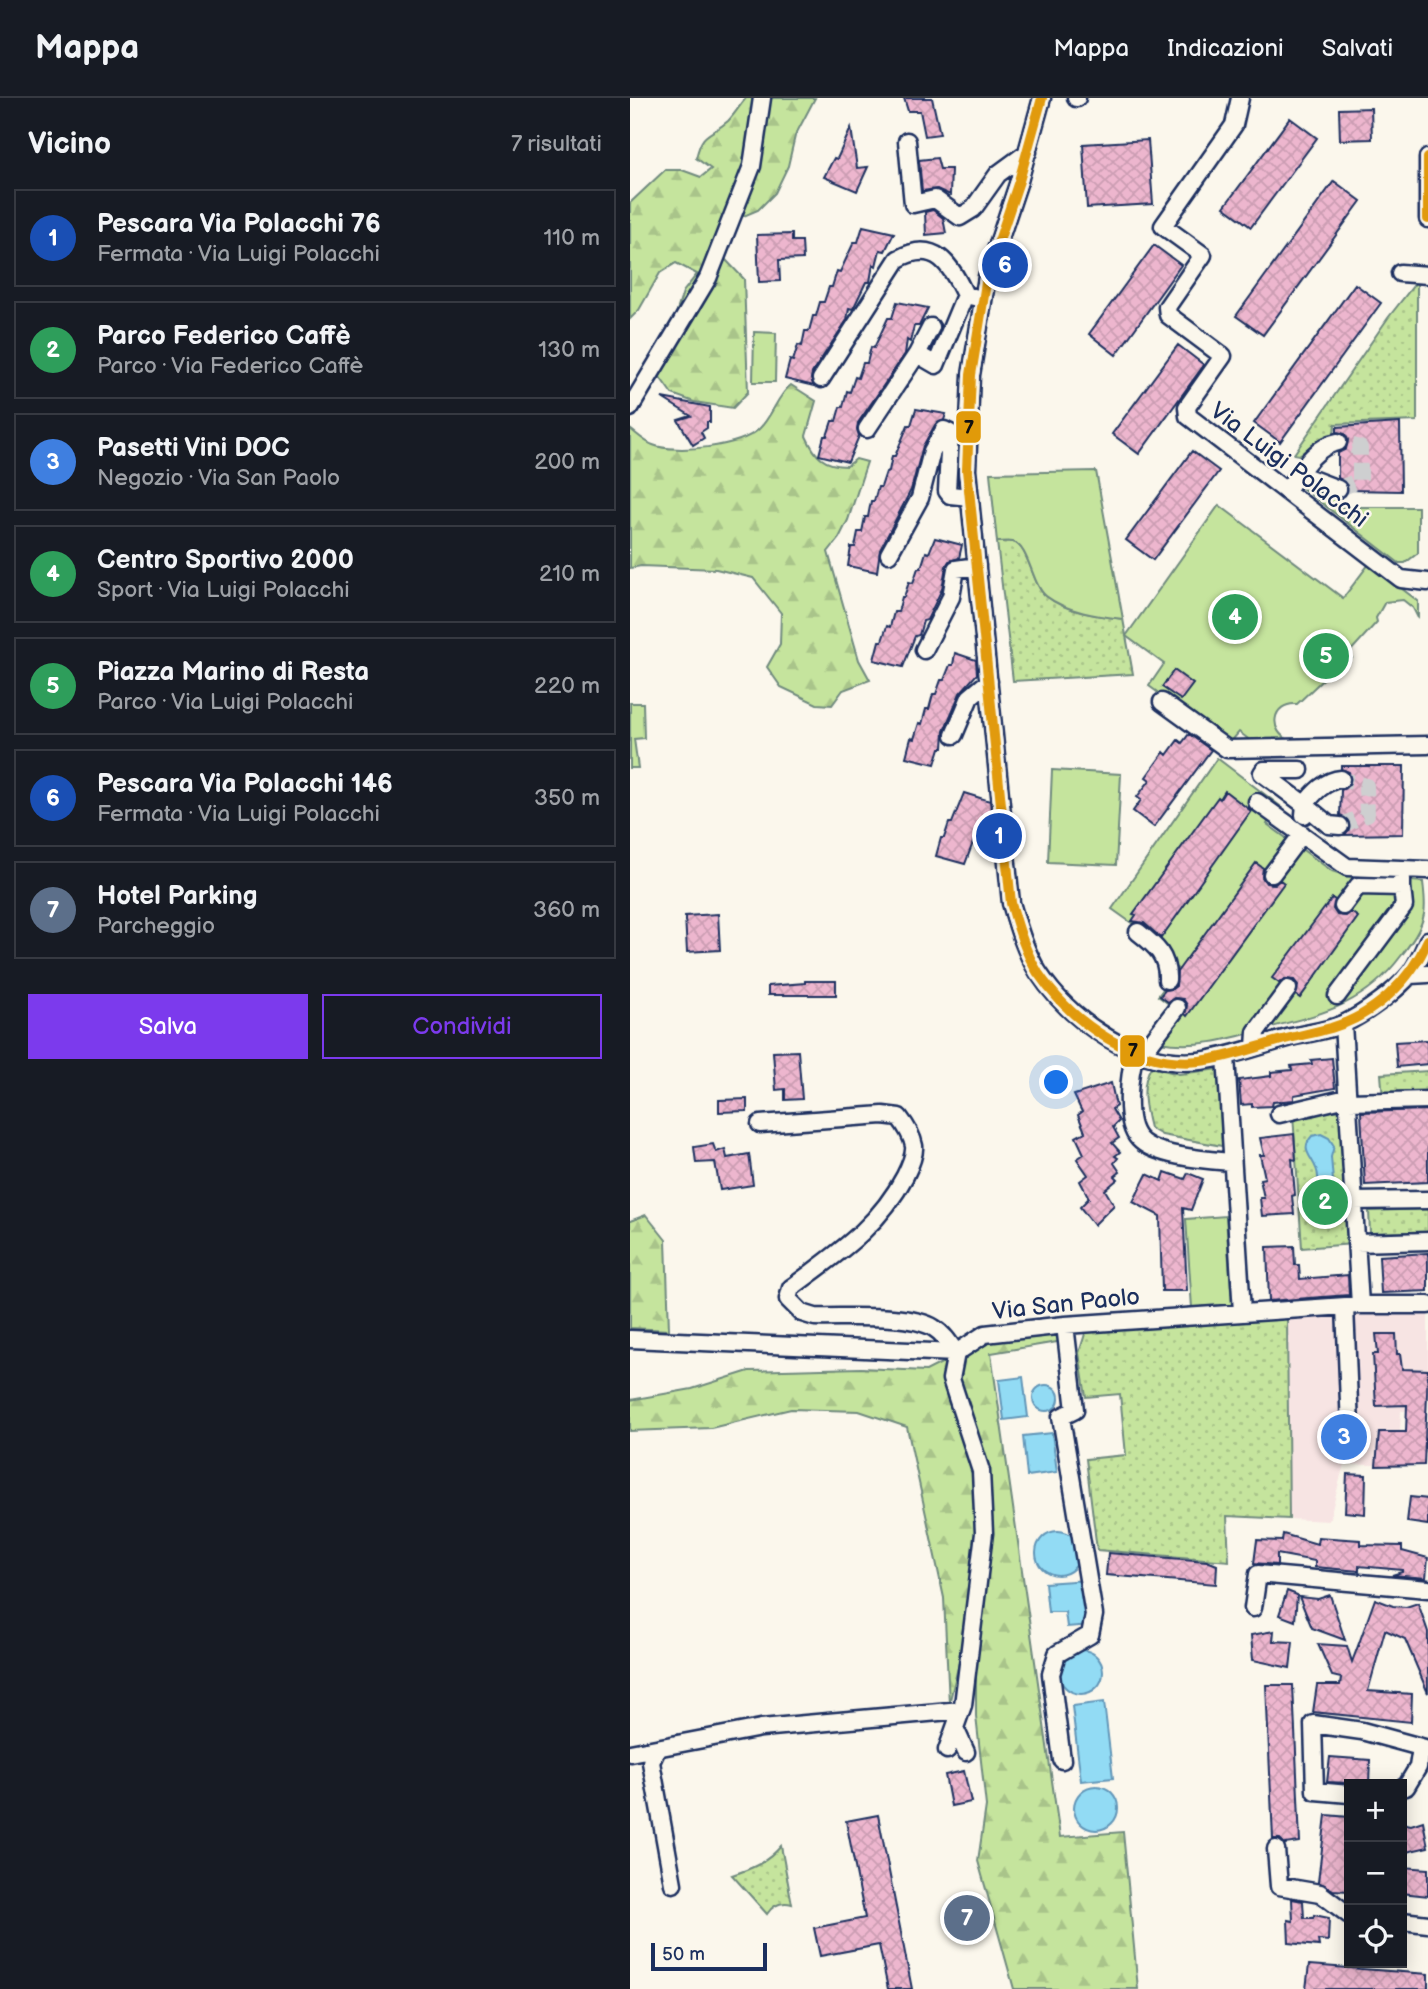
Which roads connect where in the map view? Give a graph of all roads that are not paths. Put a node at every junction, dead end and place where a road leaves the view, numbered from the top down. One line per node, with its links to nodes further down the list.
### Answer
1 (762, 98): 15 (street)
2 (1042, 98): 5 (street)
3 (1240, 98): 20 (street, Via Luigi Polacchi)
4 (907, 141): 5 (street)
5 (1028, 152): 11 (street)
6 (1428, 161): 7 (street)
7 (1428, 219)
8 (1400, 273): 9 (street)
9 (1428, 275)
10 (965, 295): 11 (street); 13 (street); 14 (street)
11 (984, 298): 21 (street)
12 (931, 327): 13 (street)
13 (917, 354): 16 (street)
14 (821, 379)
15 (630, 408)
16 (867, 429)
17 (1338, 443): 18 (street)
18 (1298, 476): 19 (street); 20 (street)
19 (1338, 489)
20 (1286, 491): 24 (street, Via Luigi Polacchi)
21 (970, 498): 22 (street); 23 (street)
22 (889, 554)
23 (977, 566): 25 (street); 26 (street)
24 (1428, 582)
25 (924, 650)
26 (989, 681): 28 (street); 51 (street)
27 (1162, 702): 29 (street)
28 (954, 735)
29 (1428, 745)
30 (1341, 779): 33 (street)
31 (1285, 791): 33 (street)
32 (1257, 802): 35 (street)
33 (1305, 805): 34 (street); 35 (street)
34 (1340, 826)
35 (1298, 831): 36 (street); 38 (street)
36 (1402, 869): 37 (street); 39 (street)
37 (1428, 870)
38 (1272, 874)
39 (1402, 887): 40 (street); 47 (street)
40 (1343, 906)
41 (1138, 932): 45 (street)
42 (1428, 940): 44 (street)
43 (1428, 974): 44 (street)
44 (1410, 975): 49 (street)
45 (1167, 980)
46 (1289, 989): 50 (street)
47 (1337, 996)
48 (1177, 1008): 51 (street)
49 (1343, 1024): 50 (street); 53 (street)
50 (1255, 1047): 52 (street)
51 (1140, 1052): 52 (street); 57 (street)
52 (1226, 1056): 57 (street)
53 (1348, 1100): 54 (street); 55 (street); 59 (street)
54 (1428, 1100)
55 (1279, 1114)
56 (760, 1124): 67 (street)
57 (1232, 1162): 64 (street)
58 (1428, 1200): 59 (street)
59 (1353, 1201): 61 (street)
60 (1428, 1241): 61 (street)
61 (1356, 1243): 63 (street)
62 (1428, 1305): 63 (street, Via San Paolo)
63 (1353, 1306): 64 (street, Via San Paolo); 68 (street)
64 (1242, 1312): 65 (street, Via San Paolo)
65 (1065, 1325): 67 (street, Via San Paolo); 78 (street)
66 (630, 1339): 67 (street)
67 (956, 1353): 71 (street)
68 (1351, 1451)
69 (1428, 1589): 70 (street)
70 (1253, 1608)
71 (961, 1710): 72 (street); 73 (street)
72 (955, 1728): 75 (street); 76 (street)
73 (657, 1749): 77 (street); 82 (street)
74 (1424, 1749): 79 (street); 80 (street)
75 (947, 1750)
76 (967, 1752)
77 (630, 1753)
78 (1062, 1759)
79 (1407, 1785)
80 (1344, 1794)
81 (1276, 1849): 83 (street)
82 (673, 1884)
83 (1344, 1911)
84 (1407, 1922): 85 (street)
85 (1428, 1924)

